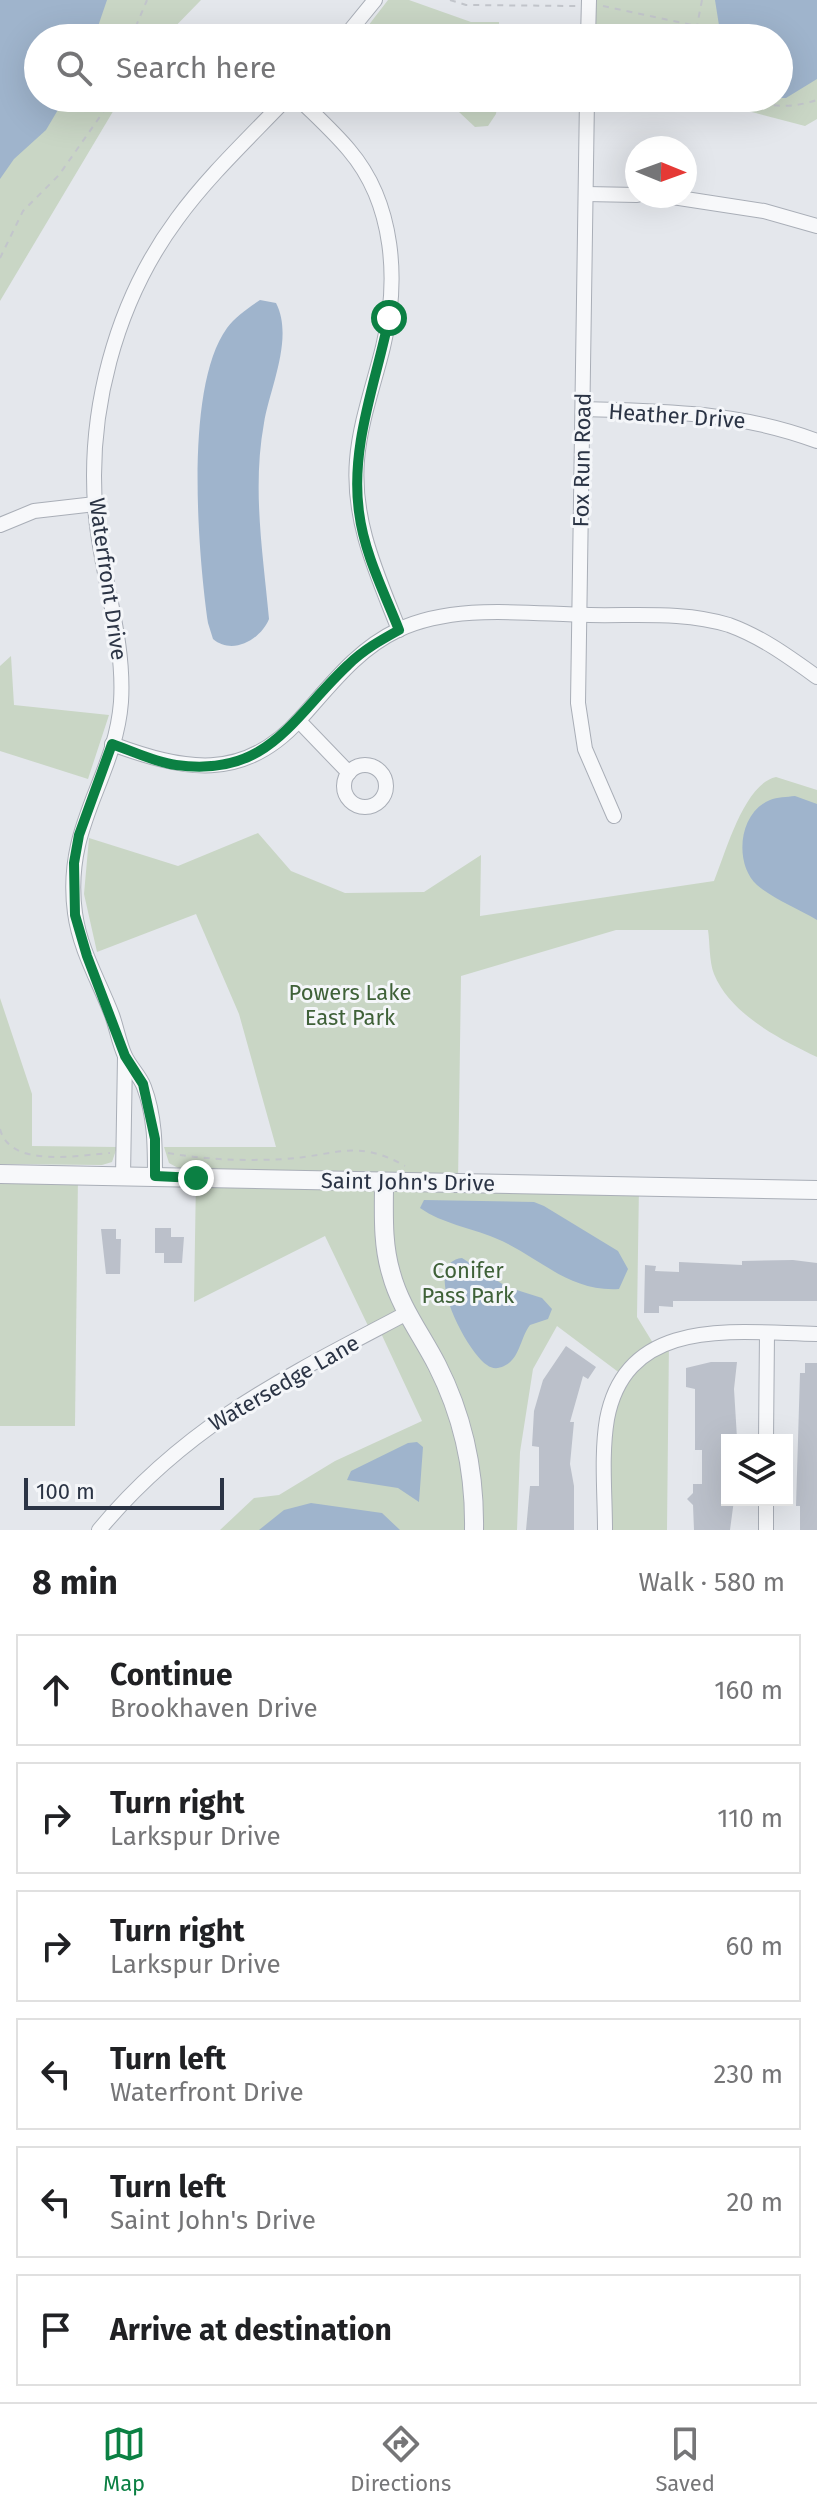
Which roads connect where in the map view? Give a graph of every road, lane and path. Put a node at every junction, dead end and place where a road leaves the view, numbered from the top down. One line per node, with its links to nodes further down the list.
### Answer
1 (147, 0): 6 (path)
2 (375, 0): 7 (street)
3 (450, 0): 5 (path)
4 (702, 0): 10 (path)
5 (588, 3): 8 (street); 9 (path)
6 (137, 24)
7 (355, 24)
8 (588, 24)
9 (688, 24)
10 (697, 24)
11 (817, 100): 12 (path)
12 (793, 104)
13 (103, 112): 21 (path)
14 (274, 112): 24 (street, Waterfront Drive)
15 (312, 112): 27 (street)
16 (587, 112): 17 (street, Fox Run Road)
17 (586, 194): 18 (street); 22 (street, Fox Run Road)
18 (625, 195)
19 (697, 201): 20 (street)
20 (817, 226)
21 (0, 258)
22 (583, 409): 23 (street, Heather Drive); 26 (street, Fox Run Road)
23 (817, 441)
24 (95, 504): 25 (street); 30 (street, Waterfront Drive)
25 (0, 525)
26 (579, 615): 27 (street); 28 (street); 32 (street, Fox Run Road)
27 (399, 630): 29 (street)
28 (817, 677)
29 (299, 721): 30 (street); 31 (street)
30 (112, 744): 33 (street, Waterfront Drive)
31 (349, 773)
32 (614, 816)
33 (125, 1056): 35 (street, Waterfront Drive); 36 (street, Waterfront Drive)
34 (0, 1129): 35 (path)
35 (124, 1153): 38 (street, Waterfront Drive)
36 (155, 1153): 39 (street, Waterfront Drive); 41 (path)
37 (0, 1174): 38 (street, Saint John's Drive)
38 (123, 1176): 39 (street, Saint John's Drive)
39 (155, 1176): 40 (street, Saint John's Drive)
40 (384, 1182): 41 (street, Saint John's Drive); 43 (street)
41 (408, 1182): 42 (street, Saint John's Drive)
42 (817, 1190)
43 (407, 1313): 48 (street, Watersedge Lane); 49 (street)
44 (767, 1333): 45 (street); 46 (street); 50 (street)
45 (817, 1334)
46 (766, 1434)
47 (766, 1506): 51 (street)
48 (99, 1530)
49 (474, 1530)
50 (605, 1530)
51 (766, 1530)

